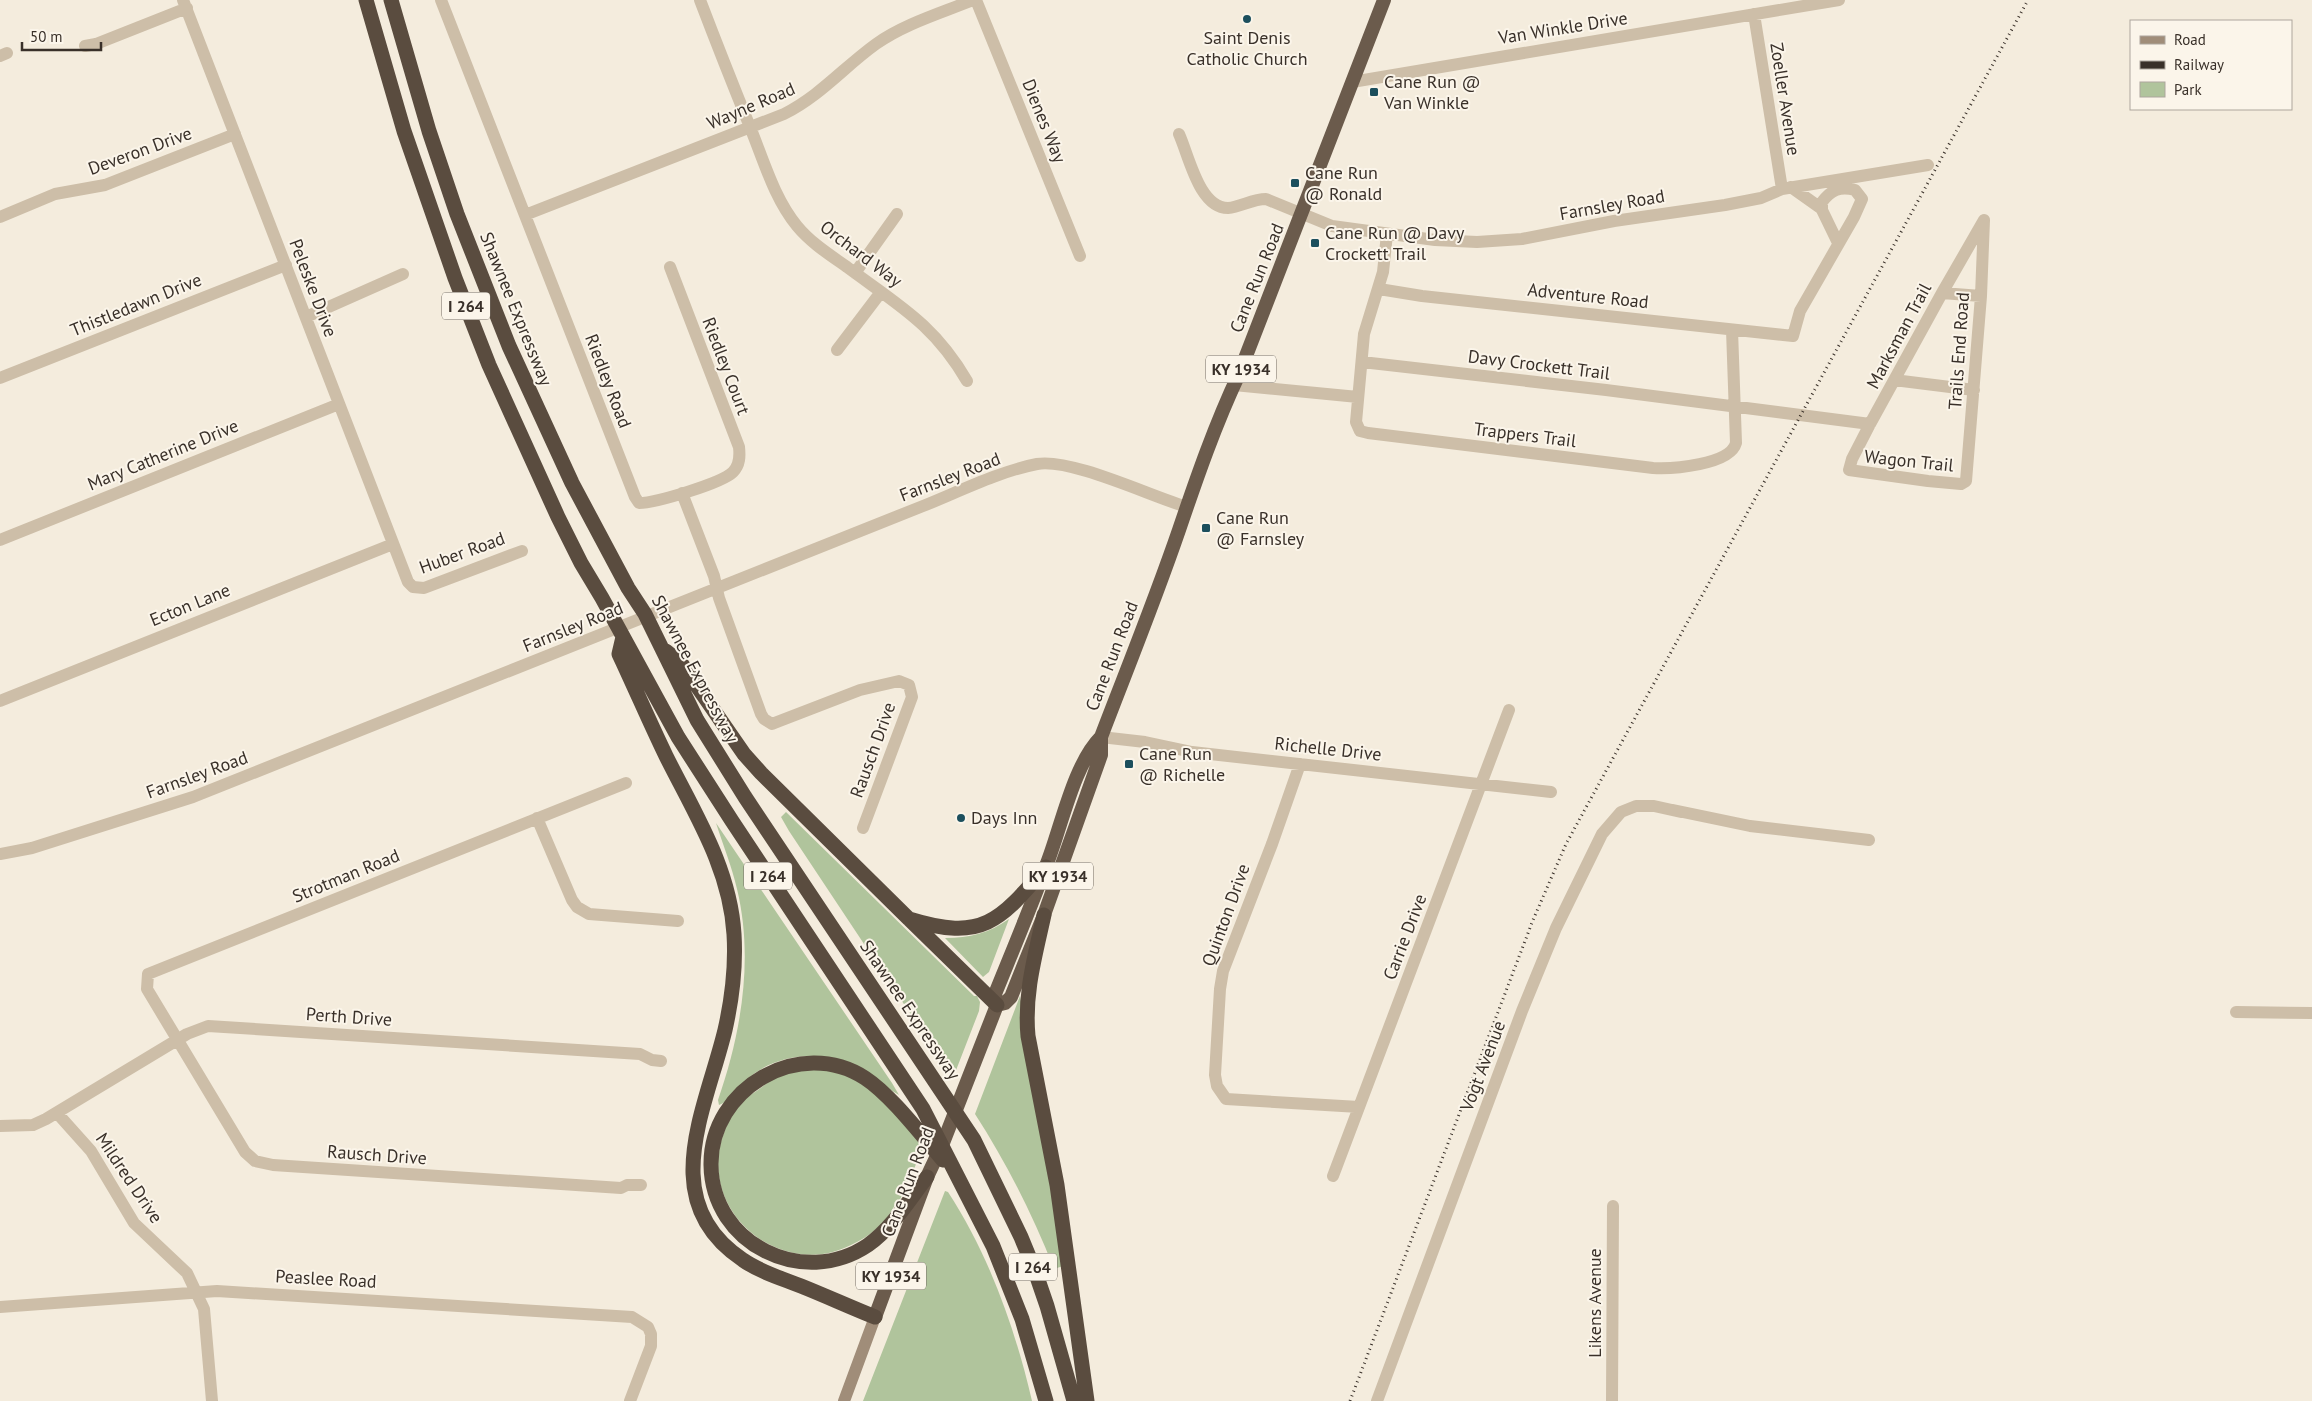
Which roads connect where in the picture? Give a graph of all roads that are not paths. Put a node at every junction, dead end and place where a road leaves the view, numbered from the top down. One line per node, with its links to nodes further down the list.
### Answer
1 (366, 0): 56 (highway, I 264)
2 (391, 0): 57 (highway, Shawnee Expressway / I 264)
3 (441, 0): 20 (street, Riedley Road)
4 (700, 0): 12 (street, Orchard Way)
5 (975, 0): 12 (street, Wayne Road); 25 (street, Dienes Way)
6 (1384, 0): 11 (highway, Cane Run Road / KY 1934)
7 (1839, 0): 9 (street, Van Winkle Drive)
8 (185, 4): 10 (street); 13 (street, Peleske Drive)
9 (1754, 14): 11 (street, Van Winkle Drive); 16 (street, Zoeller Avenue)
10 (85, 46)
11 (1352, 82): 19 (highway, Cane Run Road / KY 1934)
12 (750, 126): 20 (street, Wayne Road); 28 (street, Orchard Way)
13 (235, 134): 21 (street, Deveron Drive); 26 (street, Peleske Drive)
14 (1179, 134): 19 (street, Farnsley Road)
15 (1928, 165): 16 (street, Farnsley Road)
16 (1787, 188): 17 (street); 23 (street, Farnsley Road)
17 (1822, 209): 24 (street); 24 (street)
18 (897, 214): 28 (street)
19 (1302, 214): 23 (street, Farnsley Road); 41 (highway, Cane Run Road / KY 1934)
20 (525, 215): 49 (street, Riedley Road)
21 (0, 217)
22 (1984, 220): 32 (street, Marksman Trail); 33 (street, Trails End Road)
23 (1387, 234): 30 (street)
24 (1838, 243): 35 (street, Adventure Road)
25 (1080, 256)
26 (286, 265): 34 (street, Peleske Drive); 38 (street, Thistledawn Drive)
27 (670, 267): 49 (street, Riedley Court)
28 (855, 273): 31 (street, Orchard Way)
29 (403, 274): 34 (street)
30 (1379, 289): 35 (street, Adventure Road); 37 (street)
31 (881, 292): 36 (street); 40 (street, Orchard Way)
32 (1942, 293): 33 (street); 39 (street, Marksman Trail)
33 (1981, 296): 42 (street, Trails End Road)
34 (306, 317): 44 (street, Peleske Drive)
35 (1732, 330): 45 (street)
36 (837, 350)
37 (1362, 362): 43 (street); 45 (street, Davy Crockett Trail)
38 (0, 378)
39 (1894, 380): 42 (street); 46 (street, Marksman Trail)
40 (967, 381)
41 (1234, 385): 43 (street); 50 (highway, Cane Run Road / KY 1934)
42 (1974, 390): 48 (street, Trails End Road)
43 (1358, 397): 45 (street, Trappers Trail)
44 (339, 404): 51 (street, Mary Catherine Drive); 52 (street, Peleske Drive)
45 (1734, 406): 46 (street, Davy Crockett Trail)
46 (1870, 424): 47 (street, Marksman Trail)
47 (1849, 470): 48 (street, Wagon Trail)
48 (1964, 483)
49 (682, 493): 55 (street)
50 (1186, 507): 55 (street, Farnsley Road); 60 (highway, Cane Run Road / KY 1934)
51 (0, 540)
52 (393, 544): 54 (street, Peleske Drive); 58 (street, Ecton Lane)
53 (522, 551): 54 (street, Huber Road)
54 (413, 587)
55 (716, 589): 68 (street, Rausch Drive); 70 (street, Farnsley Road)
56 (623, 637): 85 (highway, I 264); 90 (highway)
57 (661, 647): 73 (highway); 95 (highway, Shawnee Expressway / I 264)
58 (0, 700)
59 (1509, 710): 63 (street, Carrie Drive)
60 (1101, 737): 61 (street, Richelle Drive); 71 (highway, Cane Run Road / KY 1934); 72 (highway, Cane Run Road / KY 1934)
61 (1300, 764): 63 (street, Richelle Drive); 80 (street, Quinton Drive)
62 (626, 783): 67 (street, Strotman Road)
63 (1481, 784): 64 (street, Richelle Drive); 80 (street, Carrie Drive)
64 (1551, 792)
65 (1630, 796): 66 (street, Vogt Avenue)
66 (1681, 812): 69 (street, Vogt Avenue); 97 (street, Vogt Avenue)
67 (537, 818): 74 (street); 78 (street, Strotman Road)
68 (863, 828)
69 (1869, 840)
70 (0, 854)
71 (1046, 867): 73 (highway); 75 (highway, Cane Run Road / KY 1934)
72 (1044, 915): 75 (highway, Cane Run Road / KY 1934); 96 (highway)
73 (909, 919): 75 (highway)
74 (678, 921)
75 (997, 1005): 84 (highway, Cane Run Road / KY 1934)
76 (2236, 1012): 77 (street)
77 (2312, 1013)
78 (177, 1040): 79 (street, Perth Drive); 81 (street, Perth Drive); 86 (street, Rausch Drive)
79 (661, 1061)
80 (1359, 1107): 83 (street, Carrie Drive)
81 (57, 1112): 82 (street); 88 (street, Mildred Drive)
82 (0, 1126)
83 (1333, 1176)
84 (927, 1177): 85 (highway); 90 (highway, Cane Run Road / KY 1934)
85 (959, 1178): 94 (highway, I 264)
86 (641, 1185)
87 (1613, 1206): 98 (street, Likens Avenue)
88 (197, 1292): 89 (street, Peaslee Road); 91 (street, Mildred Drive); 92 (street, Peaslee Road)
89 (0, 1307)
90 (875, 1317): 93 (main road, Cane Run Road / KY 1934)
91 (212, 1401)
92 (630, 1401)
93 (844, 1401)
94 (1046, 1401)
95 (1074, 1401)
96 (1087, 1401)
97 (1377, 1401)
98 (1612, 1401)

